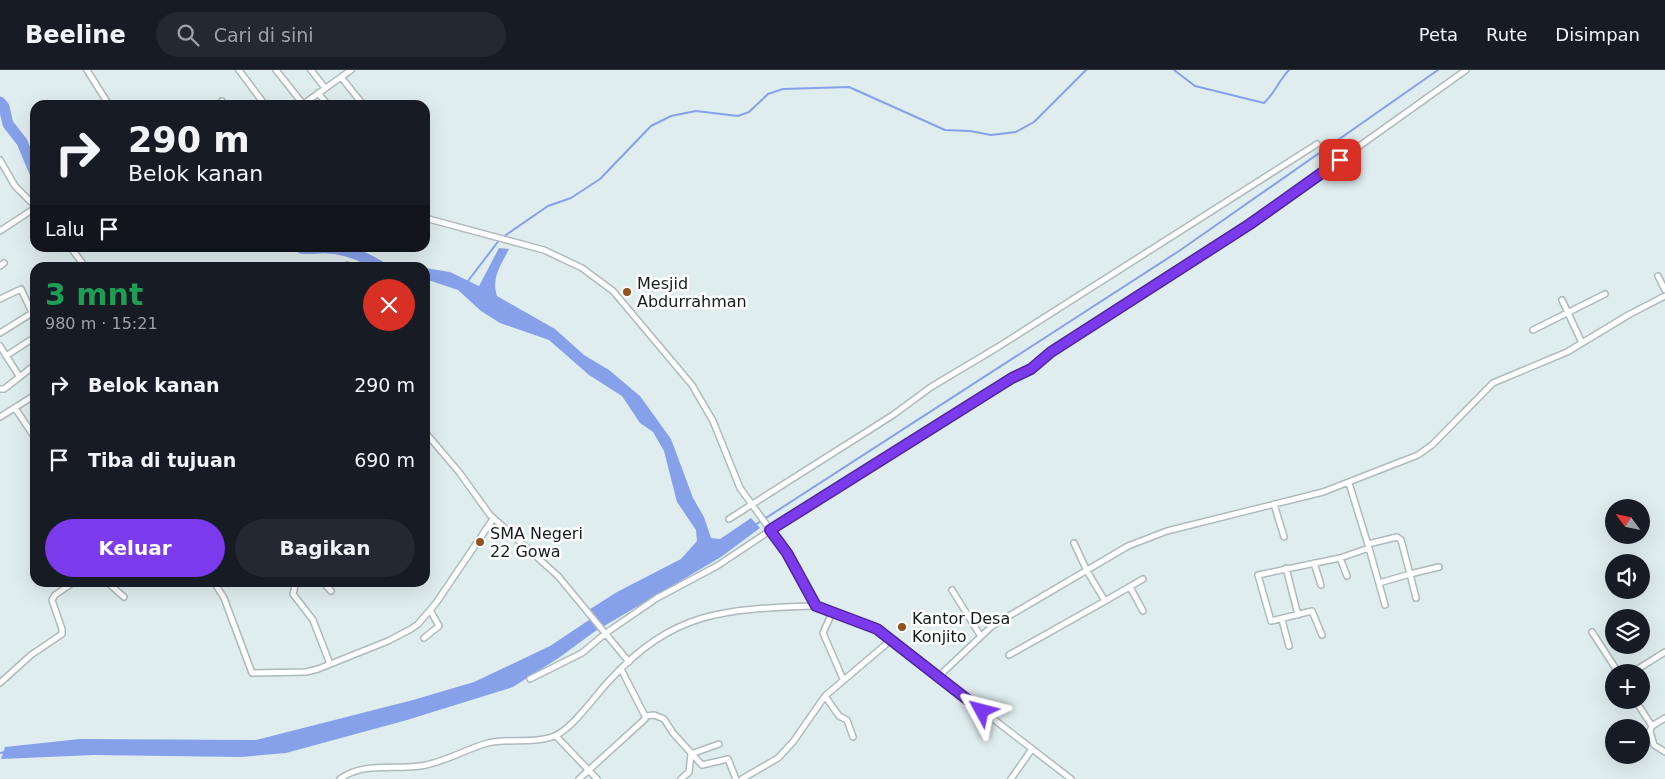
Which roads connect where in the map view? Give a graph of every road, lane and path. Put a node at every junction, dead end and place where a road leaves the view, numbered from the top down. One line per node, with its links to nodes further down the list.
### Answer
1 (86, 70): 10 (street)
2 (240, 70): 11 (street)
3 (276, 70): 12 (street)
4 (311, 70): 8 (street)
5 (351, 70): 7 (street)
6 (1466, 70): 50 (street)
7 (341, 77): 8 (street); 15 (street)
8 (325, 88): 9 (street)
9 (318, 93): 13 (street); 14 (street)
10 (106, 100)
11 (262, 100)
12 (299, 100)
13 (308, 100)
14 (324, 100)
15 (359, 100)
16 (1316, 144): 47 (street)
17 (0, 160): 18 (street)
18 (30, 202)
19 (30, 210): 21 (street)
20 (430, 219): 47 (street)
21 (0, 231)
22 (1658, 276): 23 (street)
23 (1665, 290)
24 (1605, 294): 29 (street)
25 (1665, 296): 34 (street)
26 (0, 298): 28 (street)
27 (1562, 300): 29 (street)
28 (30, 309)
29 (1567, 313): 31 (street); 34 (street)
30 (30, 314): 32 (street)
31 (1533, 330)
32 (0, 333)
33 (30, 340): 36 (street)
34 (1582, 344): 45 (street)
35 (0, 346): 36 (street)
36 (6, 356): 38 (street)
37 (30, 368): 38 (street)
38 (19, 376): 39 (street)
39 (0, 389)
40 (30, 398): 41 (street)
41 (15, 408): 42 (street); 43 (street)
42 (0, 417)
43 (30, 426)
44 (430, 438): 48 (street)
45 (1349, 483): 46 (street); 53 (street)
46 (1274, 504): 51 (street); 58 (street)
47 (752, 506): 49 (street); 50 (street)
48 (493, 519): 77 (street); 82 (street)
49 (729, 519)
50 (769, 528): 76 (street); 82 (street)
51 (1284, 537)
52 (1074, 543): 58 (street)
53 (1368, 546): 54 (street); 59 (street); 62 (street)
54 (1340, 558): 55 (street); 60 (street)
55 (1314, 563): 57 (street); 63 (street)
56 (1439, 567): 59 (street)
57 (1286, 568): 80 (street); 81 (street)
58 (1087, 571): 74 (street); 84 (street)
59 (1410, 574): 62 (street); 73 (street)
60 (1347, 576)
61 (1143, 579): 69 (street)
62 (1379, 583): 75 (street)
63 (1320, 586)
64 (67, 587): 99 (street)
65 (113, 587): 72 (street)
66 (217, 587): 92 (street)
67 (295, 587): 92 (street)
68 (327, 587): 71 (street)
69 (1130, 587): 74 (street); 78 (street)
70 (952, 590): 84 (street)
71 (331, 592)
72 (124, 597)
73 (1416, 598)
74 (1105, 601): 90 (street)
75 (1385, 605)
76 (816, 606): 79 (street); 91 (street)
77 (430, 610): 86 (street); 92 (street)
78 (1143, 611)
79 (832, 612): 87 (street); 98 (street)
80 (1298, 615): 81 (street); 85 (street)
81 (1282, 620): 88 (street)
82 (605, 631): 91 (street); 97 (street)
83 (1592, 632): 93 (street)
84 (980, 635): 96 (street)
85 (1322, 635)
86 (424, 638)
87 (890, 640): 96 (street); 98 (street)
88 (1290, 646)
89 (1665, 652): 94 (street)
90 (1009, 654)
91 (629, 662): 95 (street)
92 (330, 664)
93 (1613, 664)
94 (1646, 664)
95 (621, 669): 102 (street); 105 (street)
96 (938, 677): 108 (street)
97 (530, 679)
98 (843, 679): 100 (street)
99 (0, 682)
100 (825, 696): 106 (street); 117 (street)
101 (1641, 709): 104 (street)
102 (645, 716): 110 (street); 111 (street)
103 (1665, 718): 104 (street)
104 (1652, 726): 109 (street)
105 (556, 736): 111 (street); 112 (street)
106 (853, 738)
107 (720, 744): 110 (street)
108 (1032, 750): 118 (street); 119 (street)
109 (1665, 752)
110 (691, 754): 115 (street); 116 (street)
111 (589, 770): 113 (street); 114 (street)
112 (340, 779)
113 (579, 779)
114 (597, 779)
115 (681, 779)
116 (736, 779)
117 (742, 779)
118 (1011, 779)
119 (1071, 779)

